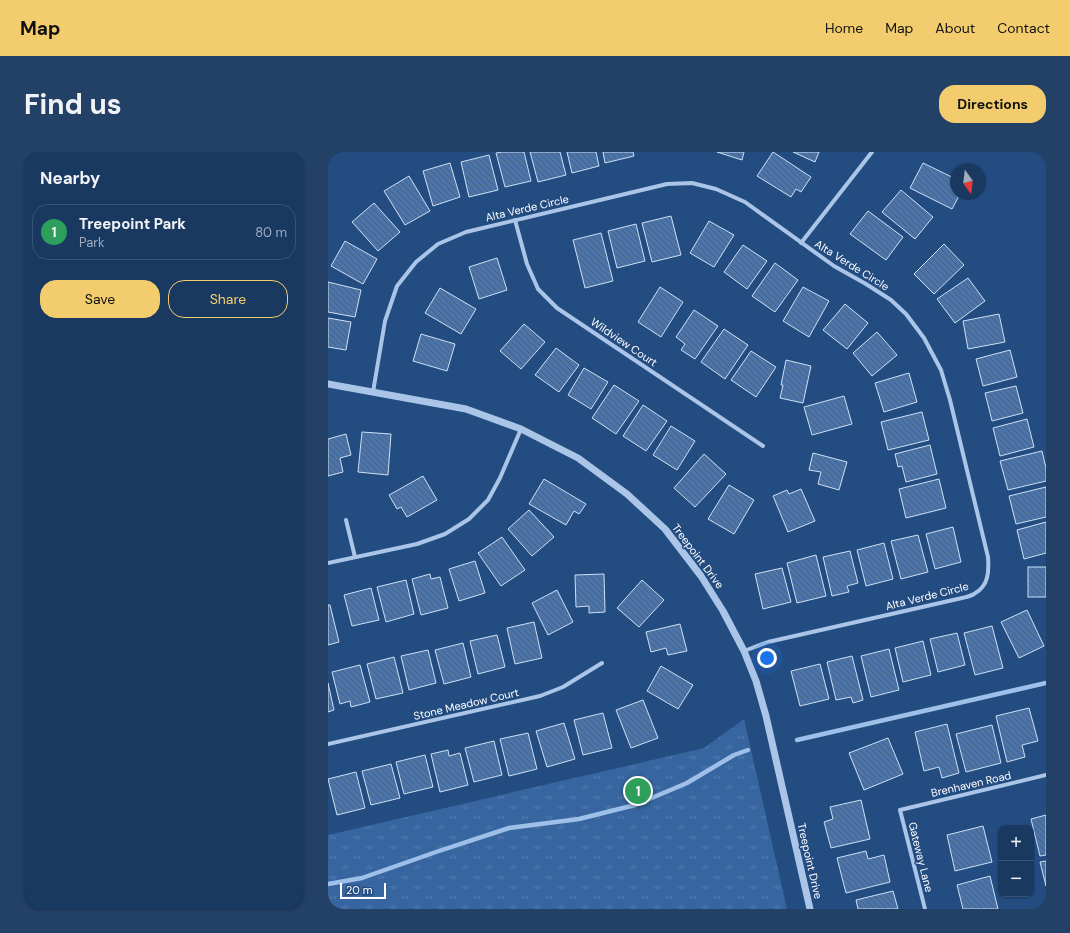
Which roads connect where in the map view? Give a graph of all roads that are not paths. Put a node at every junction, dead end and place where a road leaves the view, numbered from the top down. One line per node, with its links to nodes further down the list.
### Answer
1 (872, 152): 3 (street)
2 (515, 220): 3 (street, Alta Verde Circle); 5 (street, Alta Verde Circle); 7 (street, Wildview Court)
3 (801, 243): 11 (street, Alta Verde Circle)
4 (328, 384): 5 (street, Treepoint Drive)
5 (373, 392): 6 (street, Treepoint Drive)
6 (521, 429): 9 (street); 11 (street, Treepoint Drive)
7 (763, 446)
8 (346, 520): 9 (street)
9 (355, 557): 10 (street)
10 (328, 563)
11 (744, 651): 16 (street, Treepoint Drive)
12 (602, 663): 13 (street, Stone Meadow Court)
13 (328, 744)
14 (1046, 775): 15 (street, Brenhaven Road)
15 (900, 810): 17 (street, Gateway Lane)
16 (810, 909)
17 (925, 909)

